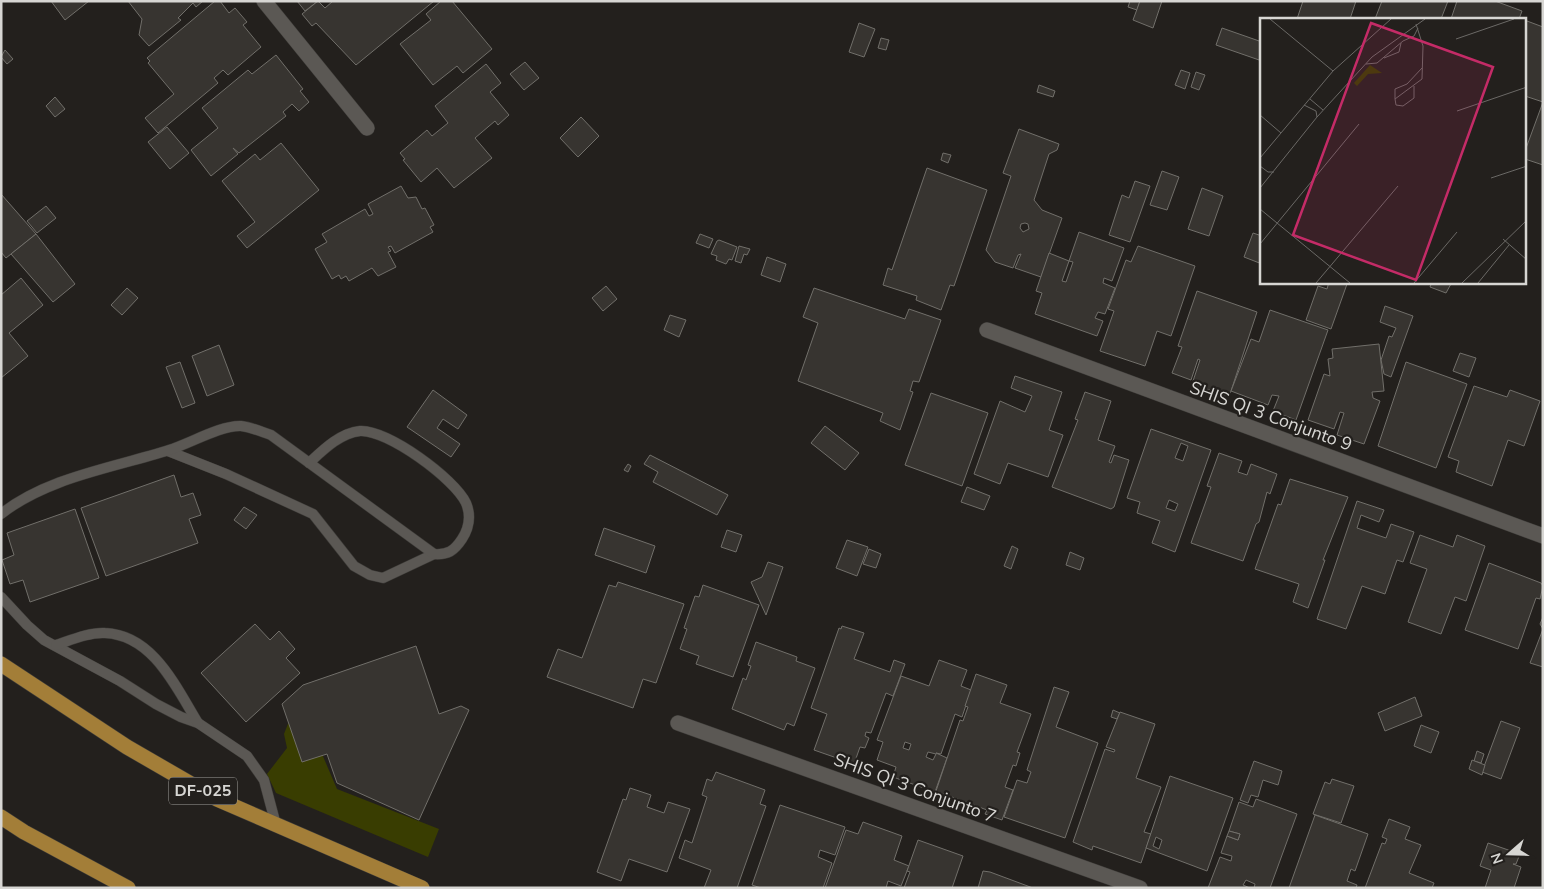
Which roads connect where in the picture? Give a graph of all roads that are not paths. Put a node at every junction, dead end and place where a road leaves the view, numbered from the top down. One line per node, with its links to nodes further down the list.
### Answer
1 (264, 1): 2 (street)
2 (367, 128)
3 (987, 330): 7 (street, SHIS QI 3 Conjunto 9)
4 (168, 451): 5 (lane); 6 (lane); 8 (lane)
5 (309, 463): 8 (lane); 8 (lane)
6 (1, 514)
7 (1543, 536)
8 (434, 554)
9 (1, 597): 10 (lane)
10 (56, 645): 12 (lane); 12 (lane)
11 (1, 664): 15 (main road, DF-025)
12 (198, 723): 15 (lane)
13 (678, 723): 18 (street, SHIS QI 3 Conjunto 7)
14 (1, 816): 16 (main road)
15 (276, 825): 17 (main road, DF-025)
16 (128, 888)
17 (422, 888)
18 (1140, 888)

